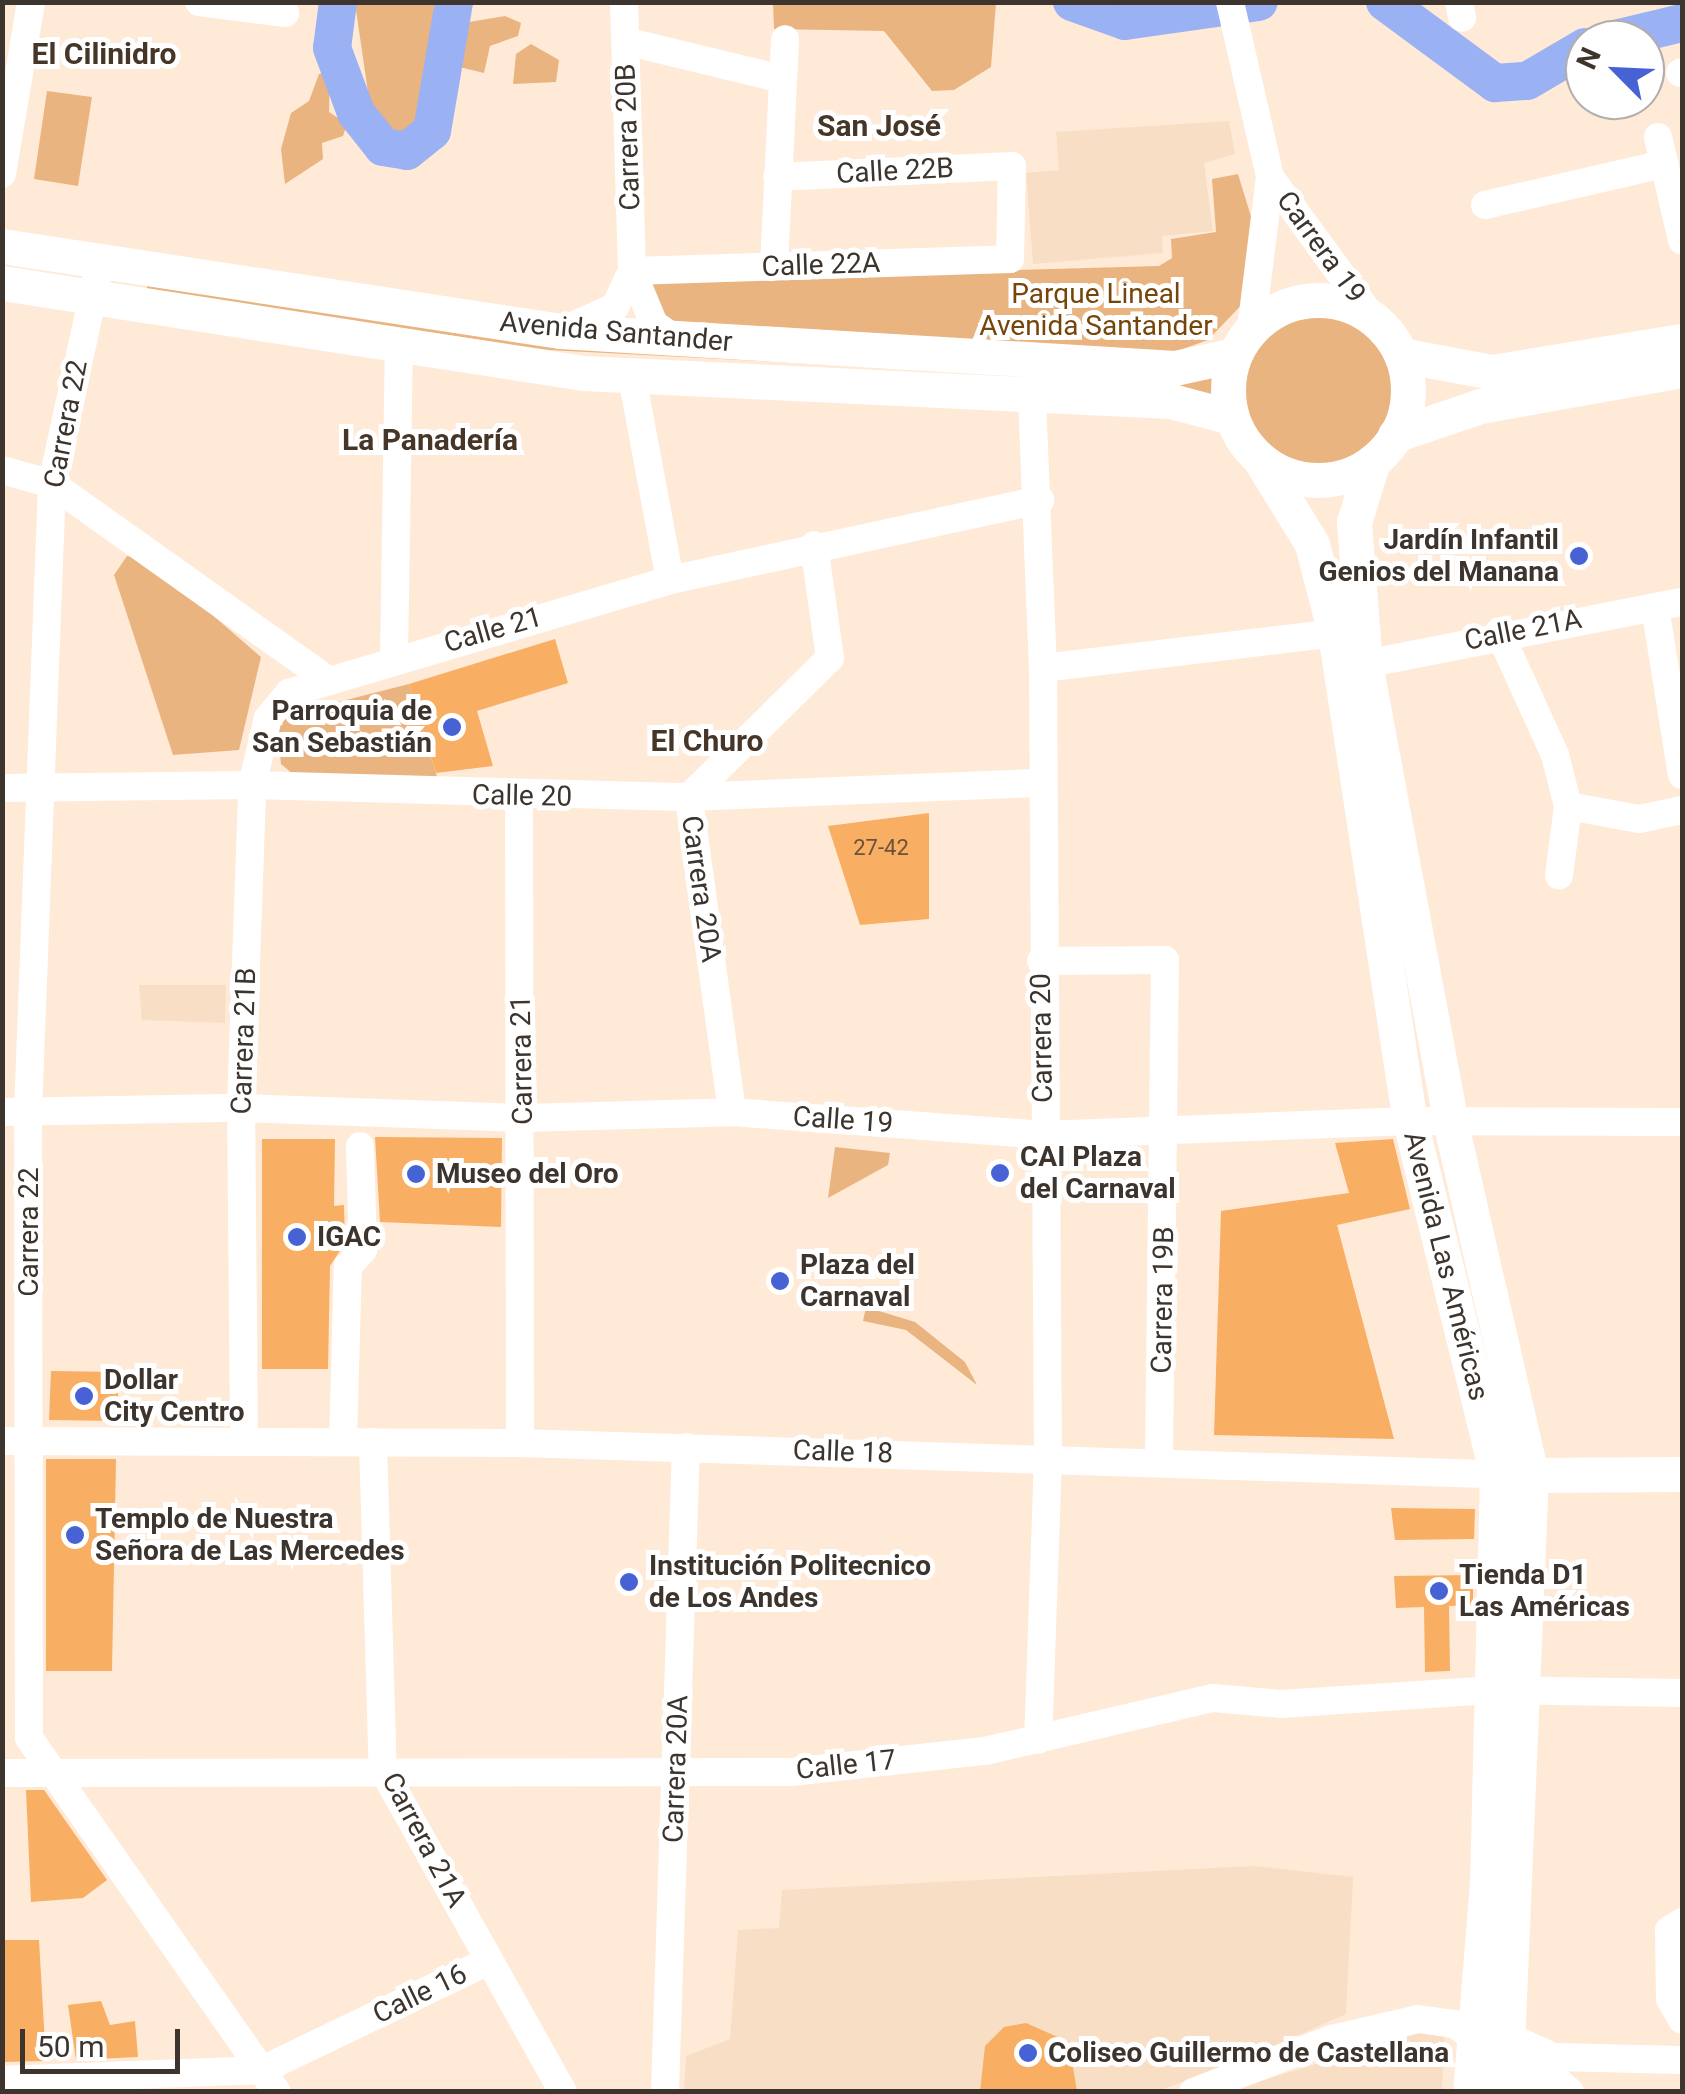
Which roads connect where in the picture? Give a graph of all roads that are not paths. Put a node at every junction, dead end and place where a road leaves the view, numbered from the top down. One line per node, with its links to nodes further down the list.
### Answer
1 (31, 2): 10 (street)
2 (200, 2): 5 (street)
3 (1230, 2): 11 (street, Carrera 19)
4 (625, 7): 7 (street, Carrera 20B)
5 (285, 12)
6 (785, 39): 8 (street)
7 (625, 41): 8 (street); 19 (street, Carrera 20B)
8 (782, 79): 12 (street)
9 (1669, 168): 13 (street); 14 (street)
10 (2, 174)
11 (1270, 176): 22 (street, Carrera 19); 26 (street, Carrera 19)
12 (778, 177): 16 (street, Calle 22B); 18 (street)
13 (1485, 205)
14 (1682, 240)
15 (2, 246): 17 (main road, Avenida Santander)
16 (1010, 259): 18 (street, Calle 22A)
17 (101, 261): 21 (street, Carrera 22); 23 (main road, Avenida Santander)
18 (774, 266): 19 (street, Calle 22A)
19 (632, 272): 23 (street); 24 (street, Carrera 20B)
20 (2, 284): 21 (main road, Avenida Santander)
21 (92, 298): 27 (main road, Avenida Santander); 36 (street, Carrera 22)
22 (1373, 318): 26 (main road); 28 (main road)
23 (560, 331): 24 (main road, Avenida Santander)
24 (678, 341): 26 (main road, Avenida Santander)
25 (1682, 341): 28 (main road)
26 (1243, 342): 32 (main road)
27 (399, 345): 30 (main road, Avenida Santander); 43 (street)
28 (1401, 355): 33 (main road)
29 (1682, 370): 33 (main road)
30 (632, 377): 31 (main road, Avenida Santander); 39 (street)
31 (1032, 397): 32 (main road, Avenida Santander); 37 (street, Carrera 20)
32 (1231, 416): 34 (main road)
33 (1384, 448): 34 (main road); 44 (main road, Avenida Las Américas)
34 (1261, 461): 42 (main road, Avenida Las Américas)
35 (2, 470): 36 (street)
36 (52, 484): 46 (street); 51 (street, Carrera 22)
37 (1040, 500): 38 (street, Calle 21); 45 (street, Carrera 20)
38 (814, 546): 39 (street, Calle 21); 53 (street, Carrera 20A)
39 (670, 580): 43 (street, Calle 21)
40 (1668, 604): 41 (street, Calle 21A); 47 (street)
41 (1499, 632): 44 (street, Calle 21A); 54 (street)
42 (1336, 634): 45 (street); 62 (main road, Avenida Las Américas)
43 (394, 658): 46 (street, Calle 21)
44 (1365, 664): 63 (main road, Avenida Las Américas)
45 (1043, 668): 48 (street, Carrera 20)
46 (329, 681): 49 (street, Carrera 21B)
47 (1682, 775)
48 (1040, 783): 53 (street, Calle 20); 57 (street, Carrera 20)
49 (252, 785): 51 (street, Calle 20); 52 (street, Calle 20); 58 (street, Carrera 21B)
50 (2, 788): 51 (street, Calle 20)
51 (43, 788): 59 (street, Carrera 22)
52 (519, 797): 53 (street, Calle 20); 61 (street, Carrera 21)
53 (688, 798): 60 (street, Carrera 20A)
54 (1568, 806): 55 (street); 56 (street)
55 (1682, 810)
56 (1559, 874)
57 (1041, 961): 65 (street, Carrera 19B); 66 (street, Carrera 20)
58 (242, 1108): 59 (street, Calle 19); 61 (street, Calle 19); 68 (street, Carrera 21B)
59 (15, 1112): 69 (street, Carrera 22)
60 (732, 1112): 61 (street, Calle 19); 66 (street, Calle 19)
61 (523, 1118): 72 (street, Carrera 21)
62 (1410, 1121): 63 (street, Calle 19); 65 (street, Calle 19); 77 (main road, Avenida Las Américas)
63 (1451, 1122): 64 (street, Calle 19); 77 (main road, Avenida Las Américas)
64 (1682, 1122)
65 (1168, 1128): 66 (street, Calle 19); 75 (street, Carrera 19B)
66 (1043, 1135): 74 (street, Carrera 20)
67 (360, 1146): 70 (street)
68 (244, 1440): 69 (street, Calle 18); 70 (street, Calle 18)
69 (16, 1442): 84 (street, Carrera 22)
70 (344, 1442): 71 (street, Calle 18)
71 (372, 1442): 72 (street, Calle 18); 81 (street, Carrera 21A)
72 (520, 1443): 73 (street, Calle 18)
73 (686, 1447): 74 (street, Calle 18); 82 (street, Carrera 20A)
74 (1048, 1458): 75 (street, Calle 18); 80 (street, Carrera 20)
75 (1159, 1460): 77 (street, Calle 18)
76 (1682, 1474): 77 (main road, Calle 18)
77 (1514, 1475): 78 (main road, Avenida Las Américas)
78 (1508, 1690): 79 (street, Calle 17); 80 (street, Calle 17); 88 (main road, Avenida Las Américas)
79 (1682, 1693)
80 (1038, 1740): 82 (street, Calle 17)
81 (383, 1770): 82 (street, Calle 17); 84 (street, Calle 17); 86 (street, Carrera 21A)
82 (676, 1772): 94 (street, Carrera 20A)
83 (2, 1773): 84 (street, Calle 17)
84 (59, 1774): 91 (street, Carrera 22)
85 (1682, 1922): 87 (street)
86 (488, 1960): 91 (street, Calle 16); 93 (street, Carrera 21A)
87 (1682, 2020)
88 (1488, 2044): 89 (street); 95 (street); 96 (main road, Avenida Las Américas); 97 (street); 98 (street)
89 (1682, 2060)
90 (2, 2080): 92 (street, Calle 16)
91 (270, 2081): 92 (street, Calle 16)
92 (37, 2086)
93 (562, 2092)
94 (665, 2092)
95 (1193, 2092)
96 (1470, 2092)
97 (1542, 2092)
98 (1570, 2092)

